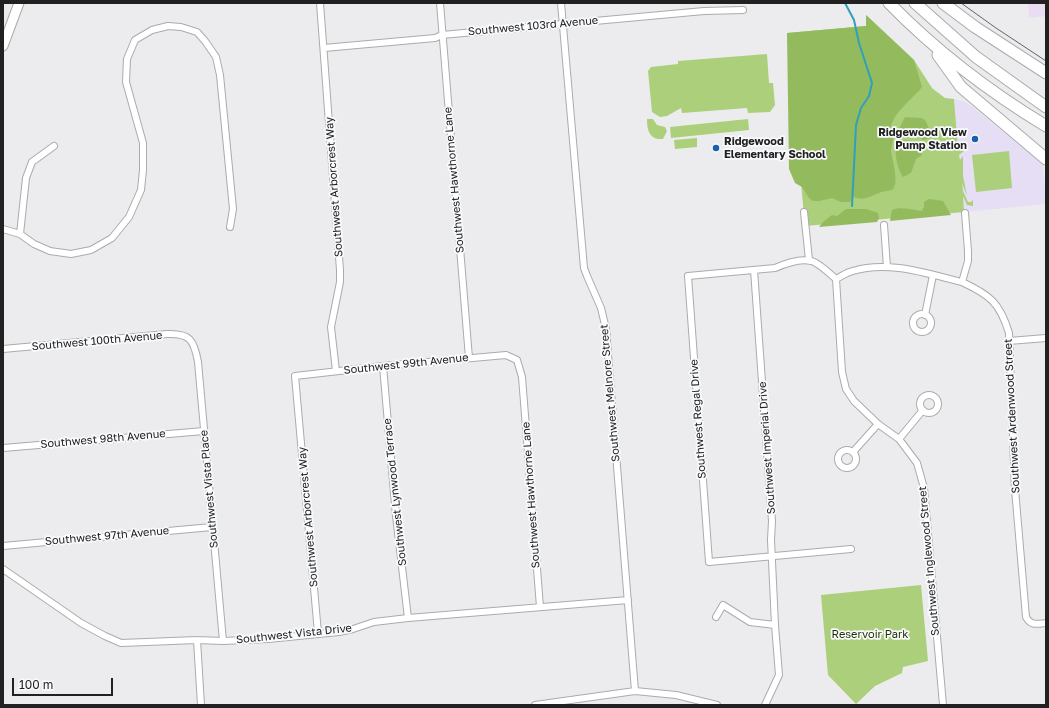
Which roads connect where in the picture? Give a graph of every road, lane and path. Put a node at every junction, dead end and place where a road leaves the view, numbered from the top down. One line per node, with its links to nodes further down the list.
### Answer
1 (19, 3): 14 (main road)
2 (320, 3): 15 (street, Southwest Arborcrest Way)
3 (440, 3): 12 (street, Southwest Hawthorne Lane)
4 (561, 3): 11 (street, Southwest Melnore Street)
5 (703, 3): 10 (street)
6 (889, 3): 13 (highway)
7 (915, 3): 17 (highway)
8 (944, 3): 16 (highway)
9 (743, 10): 10 (street, Southwest 103rd Avenue)
10 (704, 11): 11 (street, Southwest 103rd Avenue)
11 (563, 23): 12 (street, Southwest 103rd Avenue); 54 (street, Southwest Melnore Street)
12 (442, 35): 15 (street, Southwest 103rd Avenue); 38 (street, Southwest Hawthorne Lane)
13 (926, 39): 18 (highway); 20 (highway)
14 (3, 46)
15 (324, 48): 41 (street, Southwest Arborcrest Way)
16 (1046, 73)
17 (1046, 107)
18 (1046, 126)
19 (54, 146): 26 (street)
20 (1046, 159)
21 (804, 212): 27 (street)
22 (964, 213): 32 (street)
23 (884, 225): 28 (street)
24 (230, 228): 26 (street)
25 (3, 229): 26 (street)
26 (20, 234)
27 (809, 260): 29 (street); 31 (street)
28 (887, 267): 30 (street, Southwest Ardenwood Street); 31 (street, Southwest Ardenwood Street)
29 (754, 270): 52 (street, Southwest Imperial Drive); 52 (street, Southwest Regal Drive)
30 (933, 275): 32 (street, Southwest Ardenwood Street); 33 (street)
31 (836, 279): 44 (street, Southwest Inglewood Street)
32 (962, 282): 36 (street, Southwest Ardenwood Street)
33 (925, 315)
34 (190, 338): 37 (street, Southwest 100th Avenue); 45 (street, Southwest Vista Place)
35 (1046, 338): 36 (street)
36 (1009, 341): 58 (street, Southwest Ardenwood Street)
37 (3, 349)
38 (470, 358): 39 (street, Southwest 99th Avenue); 40 (street, Southwest 99th Avenue)
39 (517, 360): 55 (street, Southwest Hawthorne Lane)
40 (383, 366): 41 (street, Southwest 99th Avenue); 57 (street, Southwest Lynwood Terrace)
41 (336, 371): 42 (street, Southwest 99th Avenue)
42 (295, 376): 60 (street, Southwest Arborcrest Way)
43 (923, 410): 46 (street)
44 (878, 424): 46 (street, Southwest Inglewood Street); 48 (street)
45 (204, 431): 47 (street, Southwest 98th Avenue); 49 (street, Southwest Vista Place)
46 (899, 439): 68 (street, Southwest Inglewood Street)
47 (3, 448)
48 (853, 452)
49 (212, 527): 50 (street, Southwest 97th Avenue); 62 (street, Southwest Vista Place)
50 (3, 546)
51 (851, 549): 52 (street)
52 (772, 557): 59 (street, Southwest Imperial Drive)
53 (3, 569): 61 (street, Southwest Vista Drive)
54 (628, 600): 55 (street, Southwest Vista Drive); 63 (street, Southwest Melnore Street)
55 (540, 607): 57 (street, Southwest Vista Drive)
56 (716, 617): 59 (street)
57 (408, 618): 60 (street, Southwest Vista Drive)
58 (1046, 623)
59 (775, 625): 67 (street, Southwest Imperial Drive)
60 (318, 633): 62 (street, Southwest Vista Drive)
61 (197, 640): 62 (street, Southwest Vista Drive); 64 (street)
62 (222, 641)
63 (635, 691): 65 (street); 66 (street)
64 (201, 705)
65 (535, 705)
66 (717, 705)
67 (765, 705)
68 (943, 705)

